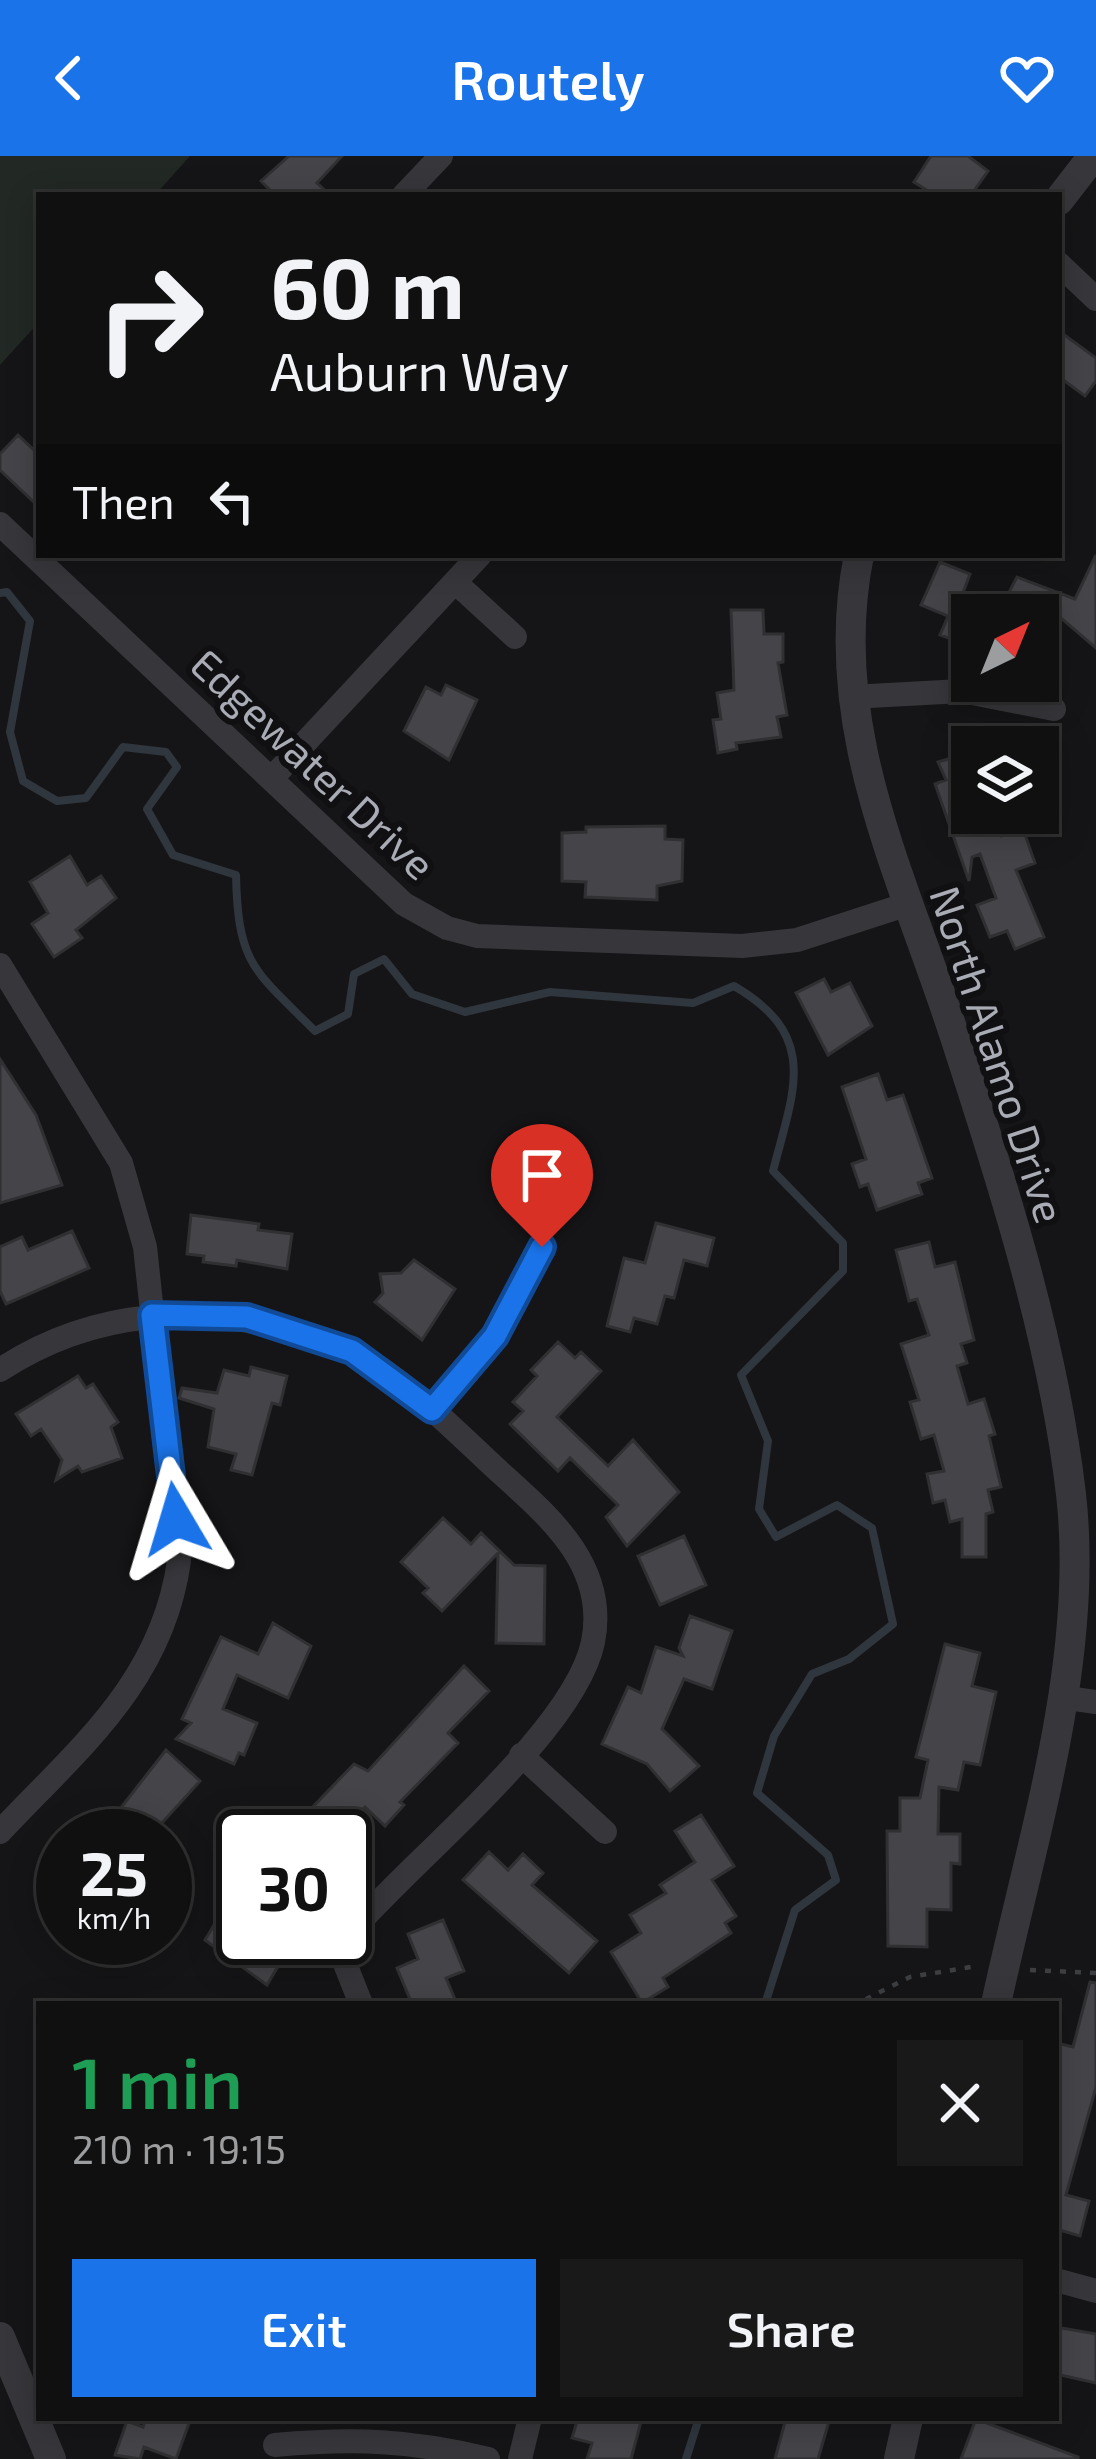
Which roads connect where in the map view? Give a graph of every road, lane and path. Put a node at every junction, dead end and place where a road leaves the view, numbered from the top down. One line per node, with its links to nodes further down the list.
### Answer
1 (441, 156): 3 (street)
2 (1093, 156): 4 (street)
3 (407, 192)
4 (1062, 196)
5 (1062, 267): 6 (street)
6 (1096, 299)
7 (0, 524): 8 (street, Edgewater Drive)
8 (36, 548)
9 (477, 558): 12 (street)
10 (859, 558): 14 (street, North Alamo Drive)
11 (57, 562): 16 (street, Edgewater Drive)
12 (454, 582): 13 (street); 16 (street)
13 (515, 638)
14 (850, 697): 15 (street); 17 (street, North Alamo Drive)
15 (1054, 709)
16 (272, 778): 17 (street, Edgewater Drive)
17 (908, 904): 23 (street, North Alamo Drive)
18 (0, 965): 20 (street)
19 (542, 1247): 22 (street)
20 (152, 1315): 21 (street); 22 (street); 26 (street)
21 (0, 1370)
22 (432, 1410): 25 (street)
23 (1061, 1697): 24 (street); 28 (street, North Alamo Drive)
24 (1096, 1702)
25 (521, 1755): 27 (street); 30 (street)
26 (0, 1832)
27 (605, 1832)
28 (1005, 1965): 29 (path); 31 (path); 32 (street, North Alamo Drive)
29 (1096, 1973)
30 (360, 2001)
31 (858, 2001)
32 (997, 2001)
33 (1059, 2281): 34 (street)
34 (1096, 2291)
35 (0, 2337): 39 (street)
36 (529, 2421): 41 (street)
37 (907, 2421): 42 (street)
38 (275, 2446): 40 (street)
39 (51, 2459)
40 (488, 2459)
41 (520, 2459)
42 (899, 2459)

